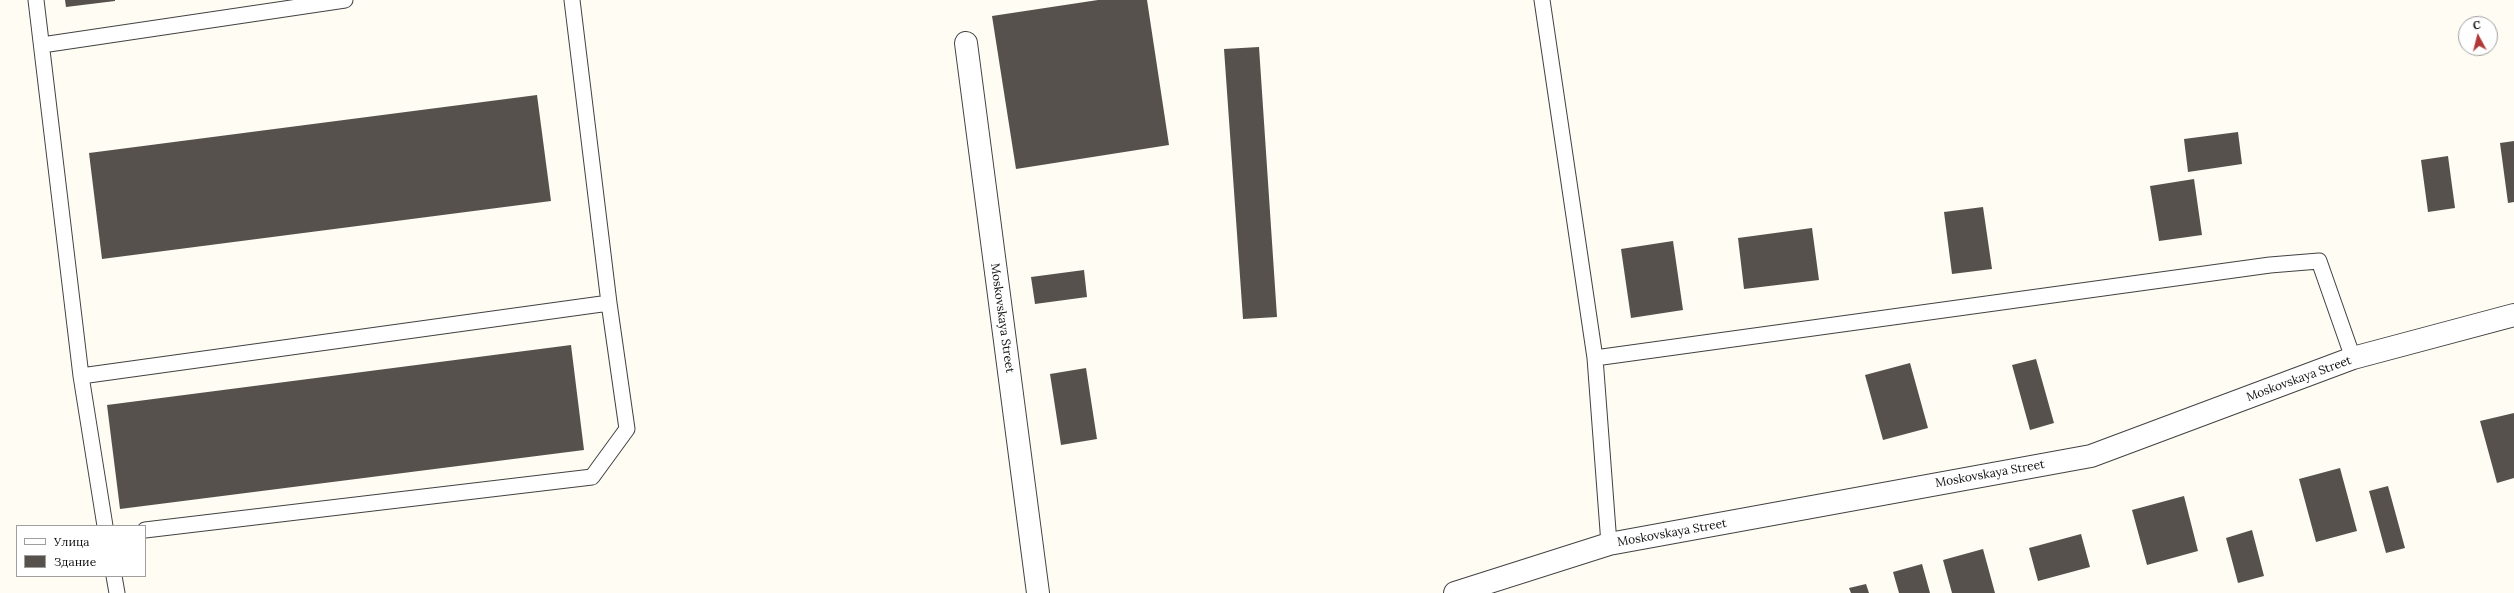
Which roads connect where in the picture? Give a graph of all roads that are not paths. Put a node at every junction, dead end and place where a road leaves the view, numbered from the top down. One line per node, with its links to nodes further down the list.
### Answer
1 (36, 0): 6 (lane)
2 (345, 0): 6 (lane)
3 (572, 0): 7 (lane)
4 (1542, 0): 9 (lane)
5 (966, 43): 17 (street, Moskovskaya Street)
6 (42, 45): 11 (lane)
7 (609, 303): 11 (lane); 13 (lane)
8 (2514, 314): 10 (street, Moskovskaya Street)
9 (1595, 358): 10 (lane); 14 (lane)
10 (2353, 358): 14 (street, Moskovskaya Street)
11 (81, 376): 12 (lane)
12 (105, 525)
13 (146, 530)
14 (1609, 544): 18 (street, Moskovskaya Street)
15 (114, 577): 16 (lane)
16 (117, 593)
17 (1038, 593)
18 (1455, 593)

